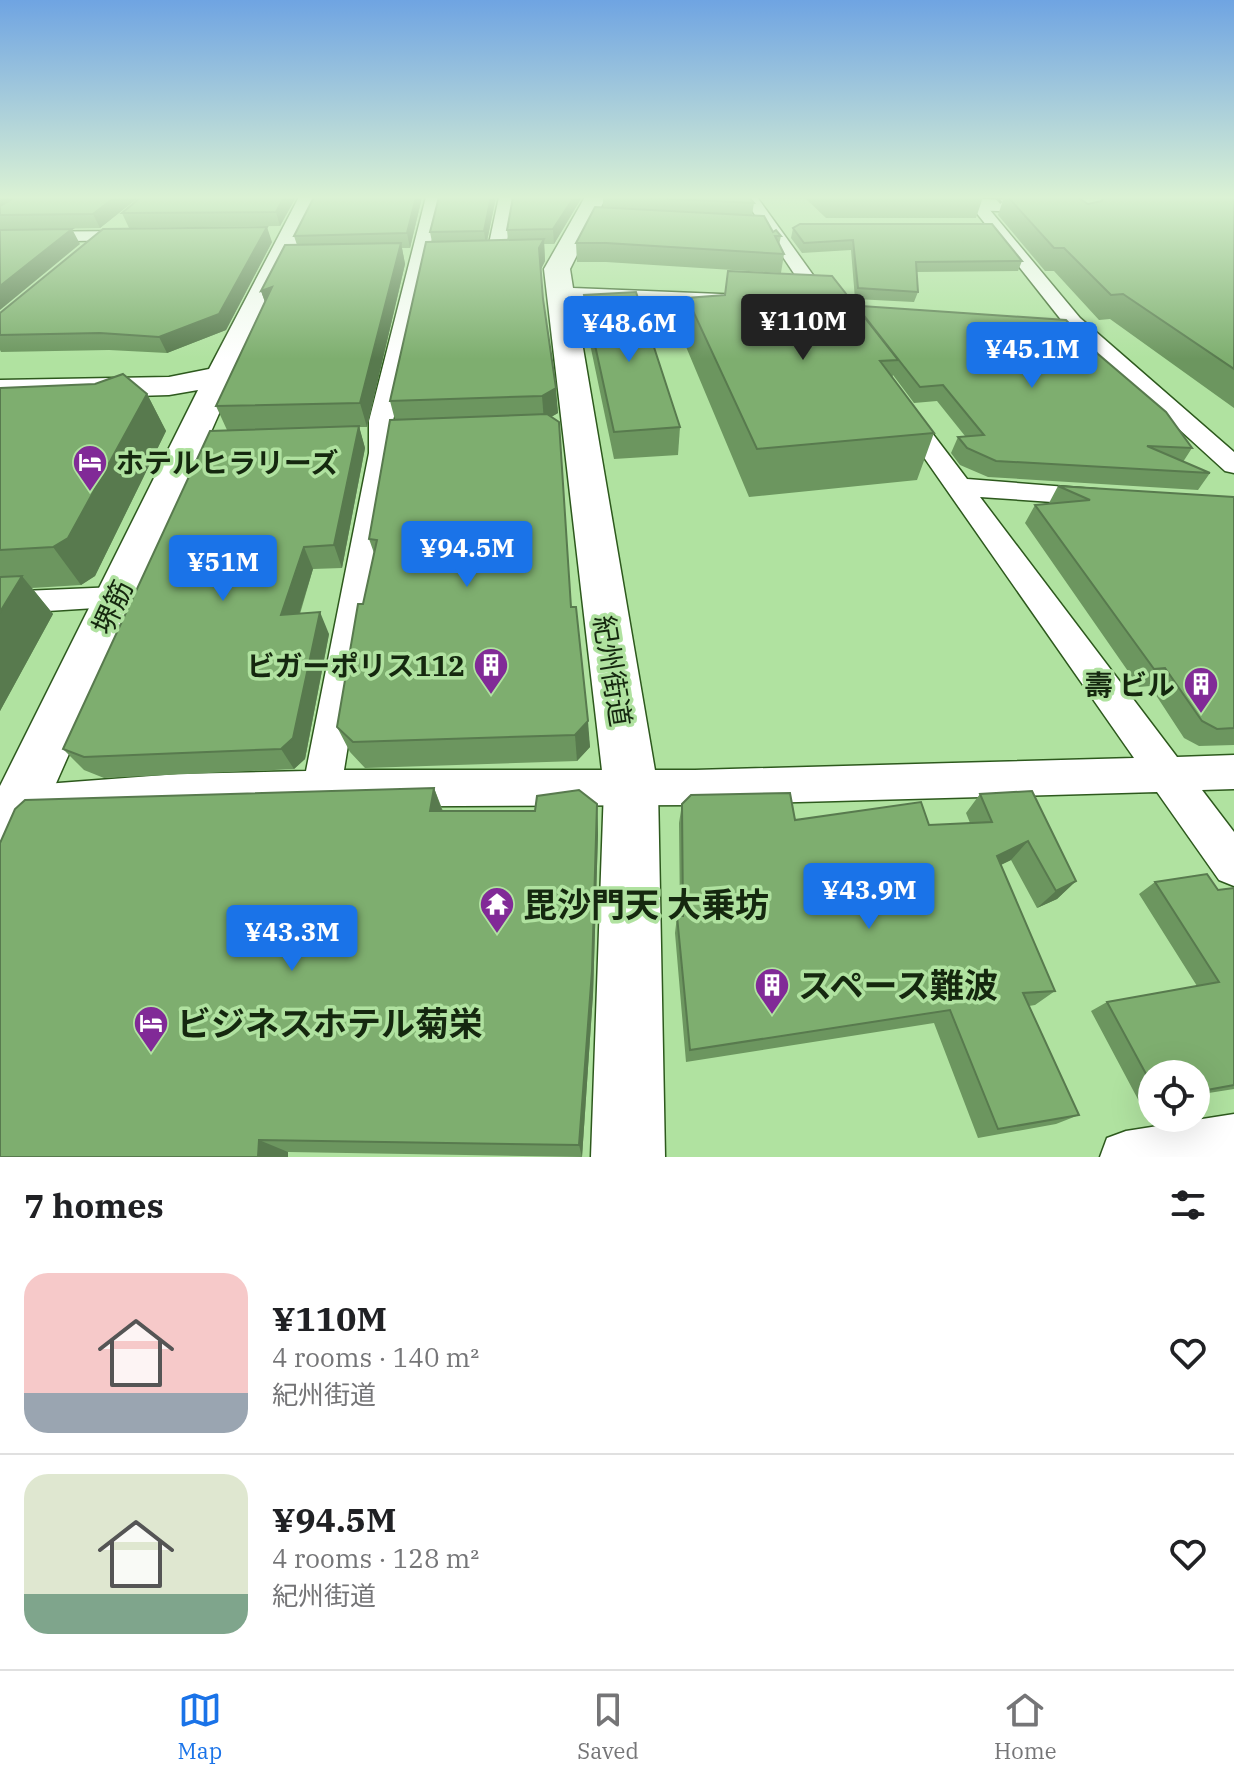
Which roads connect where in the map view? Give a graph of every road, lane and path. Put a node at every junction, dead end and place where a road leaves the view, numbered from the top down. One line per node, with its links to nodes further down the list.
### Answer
1 (87, 251): 8 (street)
2 (284, 251): 15 (street, 堺筋)
3 (421, 251): 19 (street)
4 (574, 251): 29 (street, 紀州街道)
5 (612, 251): 9 (street)
6 (799, 251): 11 (street)
7 (1012, 251): 13 (street)
8 (81, 256)
9 (764, 304)
10 (795, 306): 11 (street)
11 (843, 316)
12 (1031, 319): 13 (street)
13 (1073, 322): 21 (street)
14 (0, 372): 15 (street)
15 (221, 376): 17 (street); 24 (street, 堺筋)
16 (886, 386): 22 (street)
17 (0, 390)
18 (412, 436): 19 (street)
19 (381, 437): 20 (street); 28 (street)
20 (352, 438)
21 (1234, 465)
22 (958, 487): 23 (street); 27 (street)
23 (1127, 498)
24 (116, 598): 25 (street); 30 (street, 堺筋)
25 (0, 603)
26 (1234, 772): 27 (street)
27 (1168, 774): 29 (street); 32 (street)
28 (322, 788): 29 (street); 30 (street)
29 (631, 788): 34 (street, 紀州街道)
30 (18, 805): 31 (street, 堺筋)
31 (0, 846)
32 (1234, 866)
33 (1234, 1140): 35 (street)
34 (628, 1157)
35 (1126, 1157)

